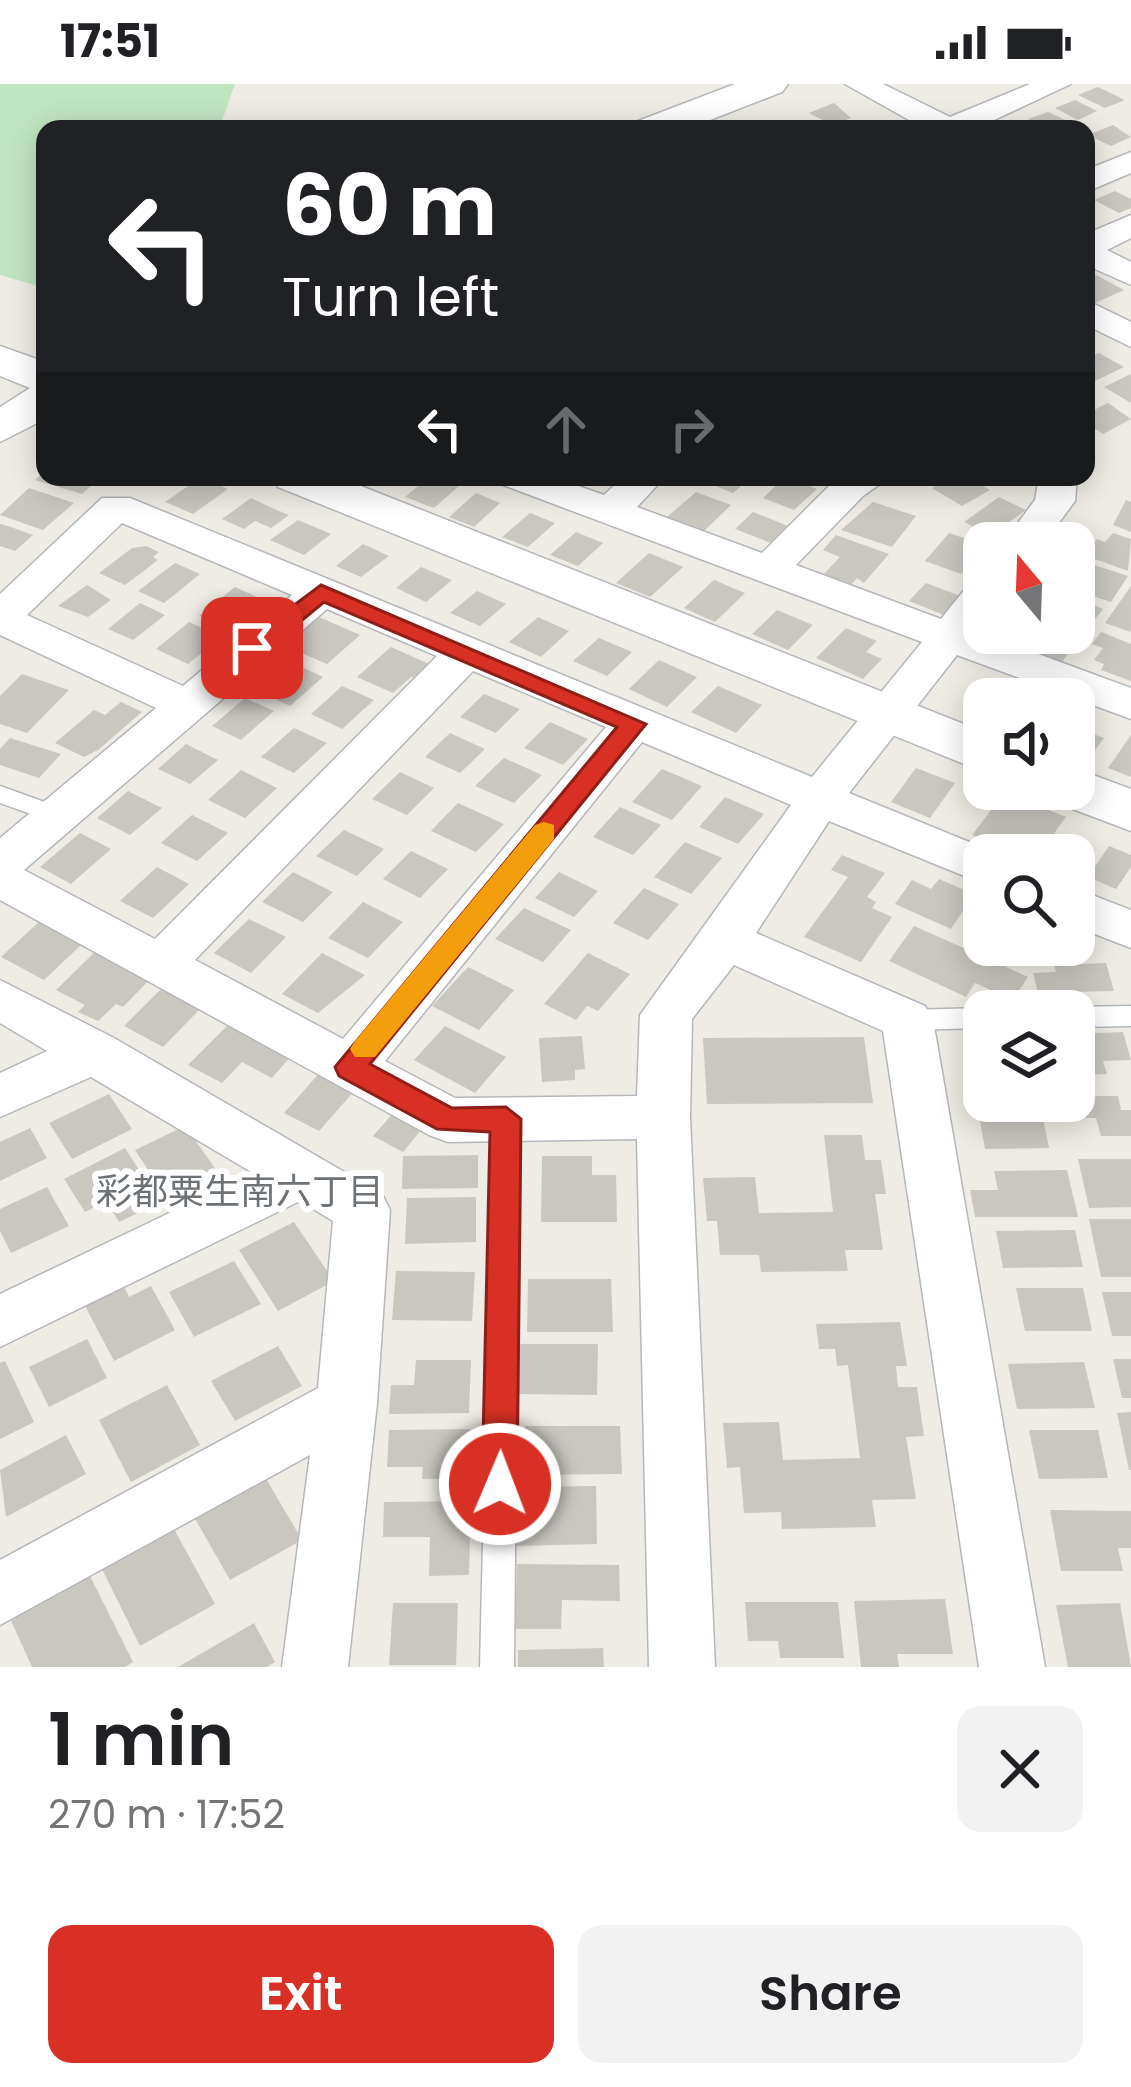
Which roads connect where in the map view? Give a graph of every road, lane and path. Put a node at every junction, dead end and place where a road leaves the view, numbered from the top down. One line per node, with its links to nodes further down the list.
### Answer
1 (769, 84): 4 (street)
2 (860, 84): 5 (street)
3 (1056, 84): 6 (street)
4 (675, 120)
5 (931, 120)
6 (970, 120)
7 (1131, 161): 8 (street)
8 (1095, 178)
9 (1131, 226): 10 (street)
10 (1095, 244)
11 (1095, 254): 12 (street)
12 (1131, 275)
13 (1095, 316): 14 (street)
14 (1131, 336)
15 (0, 360): 16 (street)
16 (36, 375)
17 (36, 404): 18 (street)
18 (0, 428)
19 (317, 486): 34 (street)
20 (541, 486): 24 (street)
21 (636, 486): 24 (street)
22 (854, 486): 26 (street)
23 (1057, 486): 25 (street)
24 (609, 512): 26 (street)
25 (1038, 522)
26 (766, 572): 30 (street)
27 (321, 592): 28 (street); 31 (street); 32 (street)
28 (0, 618): 32 (street)
29 (963, 620): 30 (street)
30 (949, 638): 33 (street); 34 (street)
31 (464, 654): 35 (street); 48 (street)
32 (184, 704): 41 (street)
33 (1131, 704)
34 (886, 714): 36 (street); 38 (street)
35 (633, 724): 38 (street); 55 (street)
36 (963, 745)
37 (0, 794): 41 (lane)
38 (820, 796): 42 (street); 47 (street)
39 (1095, 796): 40 (street)
40 (1131, 811)
41 (56, 815): 43 (street)
42 (963, 858)
43 (0, 864)
44 (0, 878): 48 (street)
45 (1095, 915): 46 (street)
46 (1131, 930)
47 (725, 940): 53 (street); 57 (street)
48 (160, 965): 55 (street)
49 (0, 999): 54 (street)
50 (1131, 1016): 51 (lane)
51 (1095, 1017)
52 (963, 1019): 53 (lane)
53 (907, 1020): 66 (street)
54 (96, 1052): 56 (street); 59 (street)
55 (350, 1067): 58 (street)
56 (0, 1096)
57 (663, 1117): 58 (street); 65 (street)
58 (506, 1119): 64 (lane)
59 (302, 1175): 60 (street); 61 (street)
60 (0, 1322)
61 (347, 1403): 62 (street); 63 (street)
62 (0, 1594)
63 (315, 1667)
64 (497, 1667)
65 (682, 1667)
66 (1012, 1667)

